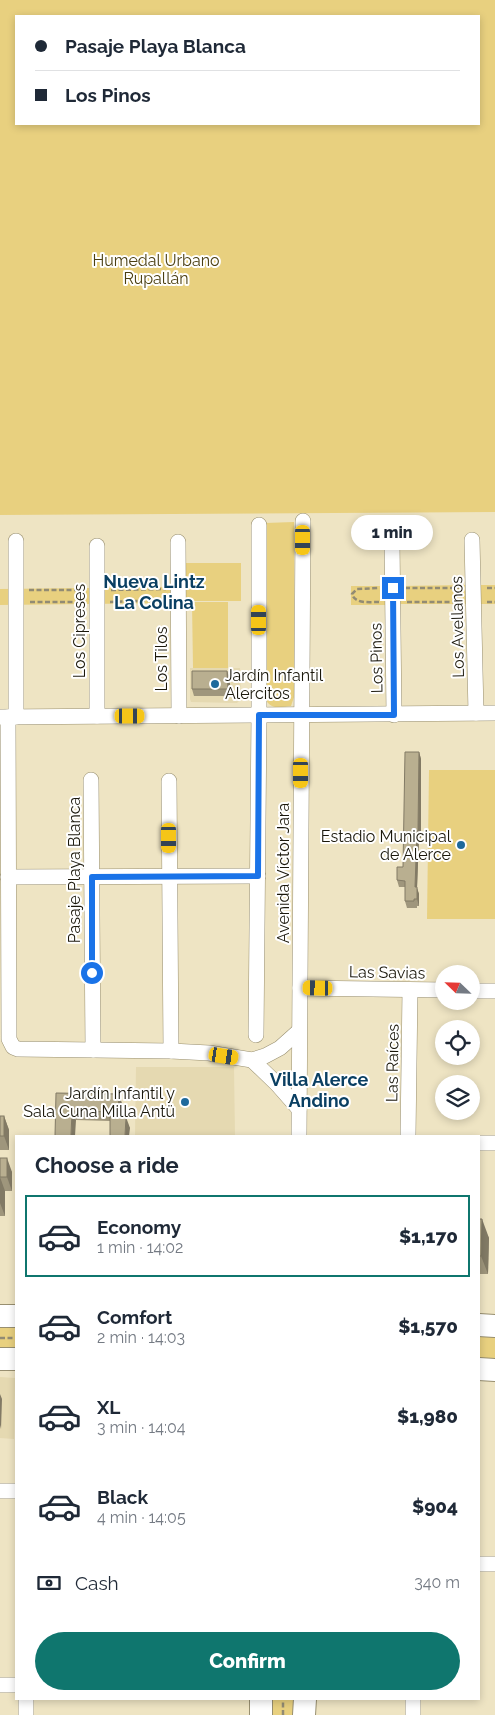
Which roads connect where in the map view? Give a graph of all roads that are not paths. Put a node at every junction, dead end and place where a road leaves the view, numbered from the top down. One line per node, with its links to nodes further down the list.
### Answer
1 (303, 520): 9 (street, Avenida Víctor Jara)
2 (259, 525): 11 (street, Avenida Víctor Jara)
3 (472, 540): 10 (street, Los Avellanos)
4 (16, 541): 15 (street)
5 (178, 542): 14 (street, Los Tilos)
6 (392, 542): 12 (street, Los Pinos)
7 (97, 546): 13 (street, Los Cipreses)
8 (495, 713): 10 (street)
9 (302, 714): 11 (street); 12 (street); 23 (street, Avenida Víctor Jara)
10 (476, 714): 12 (street)
11 (259, 715): 14 (street); 19 (street, Avenida Víctor Jara)
12 (394, 715)
13 (97, 716): 14 (street); 15 (street)
14 (179, 716)
15 (8, 717): 21 (street)
16 (91, 780): 20 (street, Pasaje Playa Blanca)
17 (168, 781): 18 (street)
18 (169, 876): 19 (street); 20 (street); 31 (street)
19 (258, 876): 29 (street, Avenida Víctor Jara)
20 (92, 877): 21 (street); 30 (street, Pasaje Playa Blanca)
21 (8, 878): 22 (street)
22 (4, 988): 30 (street)
23 (300, 988): 24 (street, Las Savias); 28 (street, Avenida Víctor Jara)
24 (410, 990): 25 (street, Las Savias); 35 (street, Las Raíces)
25 (435, 990)
26 (480, 991): 27 (street)
27 (495, 991)
28 (299, 1031): 32 (street); 33 (street, Avenida Víctor Jara)
29 (256, 1035)
30 (93, 1050): 31 (street)
31 (170, 1051): 32 (street)
32 (252, 1060): 33 (street)
33 (299, 1109): 34 (street, Avenida Víctor Jara)
34 (299, 1135)
35 (408, 1135)
36 (480, 1143): 37 (street)
37 (495, 1143)
38 (0, 1316): 39 (main road)
39 (15, 1316)
40 (480, 1326): 41 (main road)
41 (495, 1326)
42 (0, 1359): 43 (main road)
43 (15, 1359)
44 (480, 1369): 45 (main road)
45 (495, 1370)
46 (0, 1491): 47 (street)
47 (15, 1491)
48 (480, 1564): 49 (street)
49 (495, 1564)
50 (0, 1685): 51 (street)
51 (15, 1686)
52 (26, 1700): 56 (street)
53 (261, 1700): 57 (main road)
54 (305, 1700): 58 (main road)
55 (413, 1700): 59 (street)
56 (26, 1715)
57 (261, 1715)
58 (304, 1715)
59 (412, 1715)

